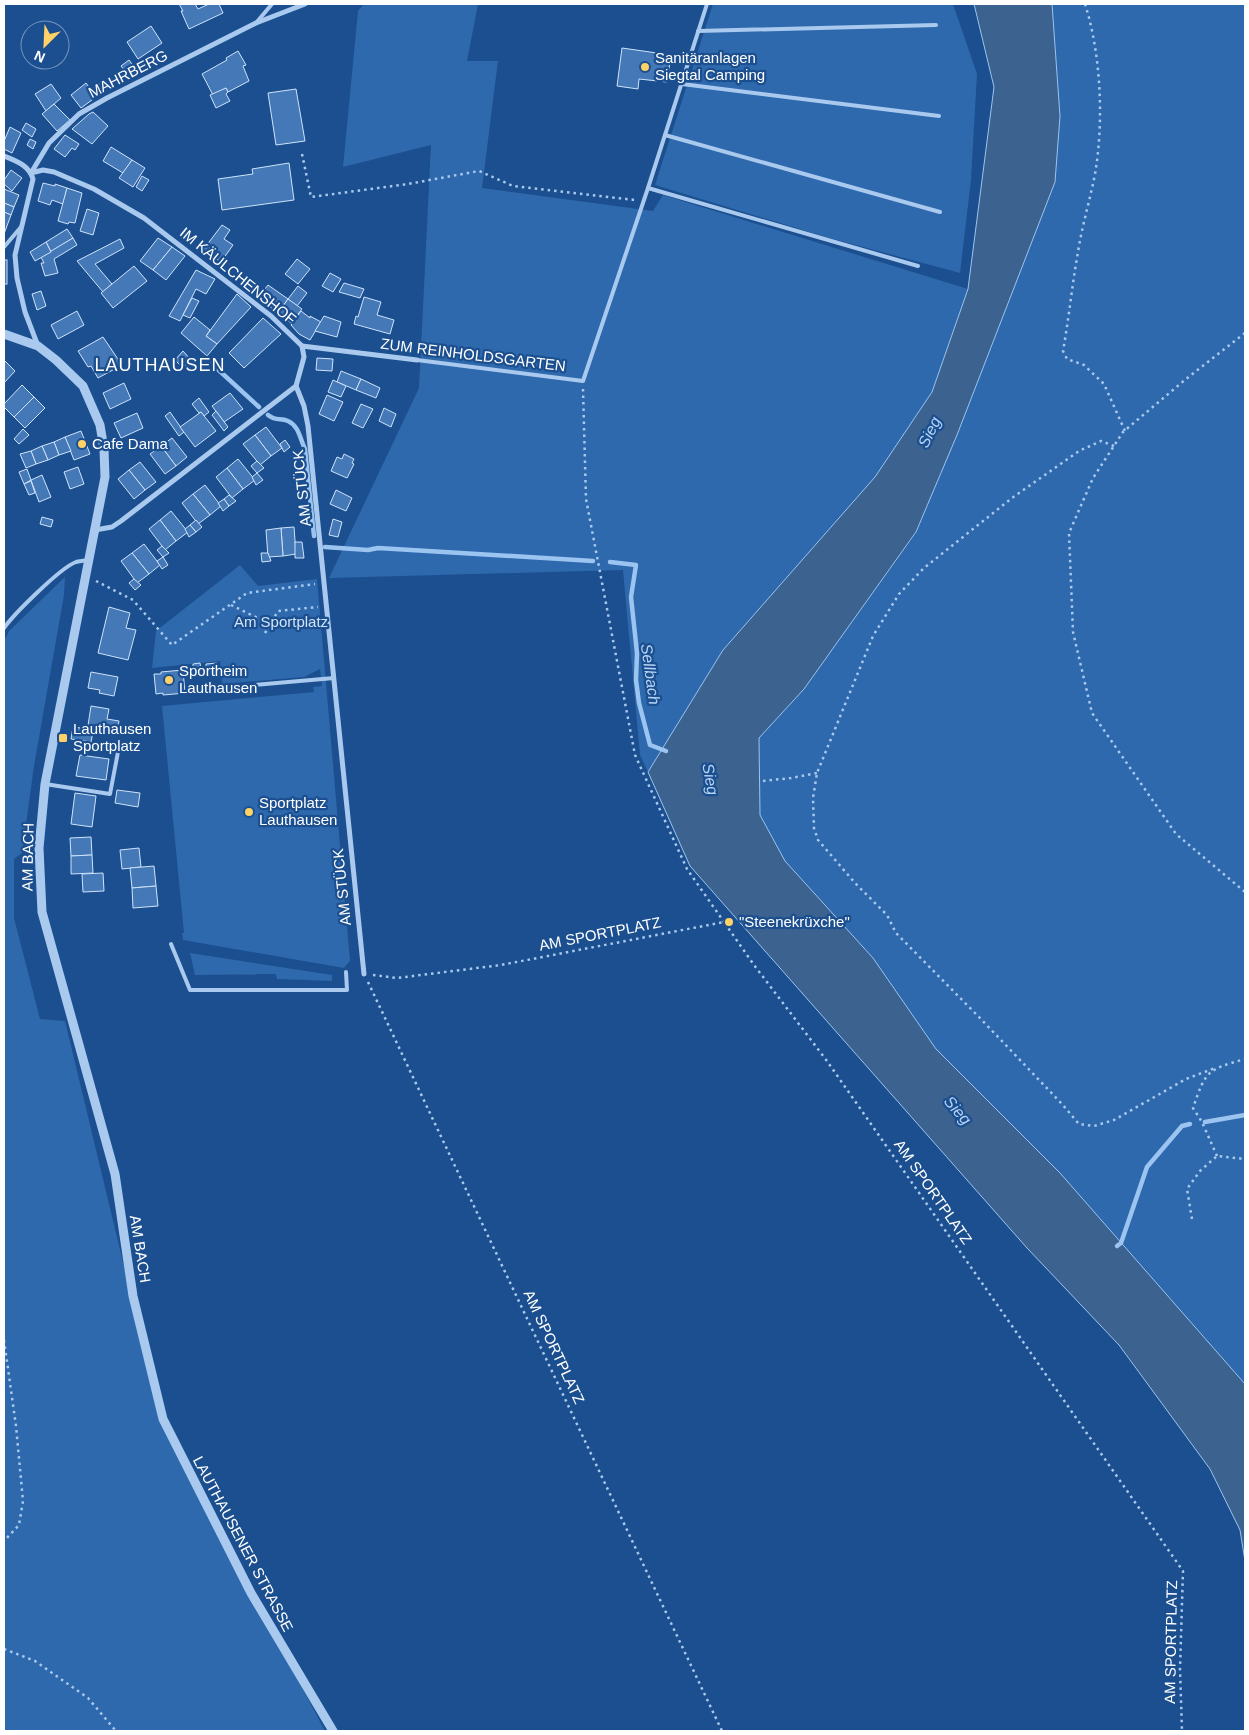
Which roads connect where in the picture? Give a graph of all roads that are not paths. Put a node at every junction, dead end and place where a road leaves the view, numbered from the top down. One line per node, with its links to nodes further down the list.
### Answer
1 (272, 4): 4 (lane, MAHRBERG)
2 (305, 4): 4 (street, MAHRBERG)
3 (707, 4): 6 (lane)
4 (256, 22): 11 (street, MAHRBERG)
5 (936, 25): 6 (lane)
6 (698, 32): 7 (lane)
7 (682, 84): 8 (lane); 9 (lane)
8 (939, 116)
9 (665, 135): 12 (lane); 13 (lane)
10 (4, 156): 11 (street)
11 (31, 173): 14 (street); 19 (street, IM KÄULCHENSHOF)
12 (648, 188): 16 (lane); 20 (lane, ZUM REINHOLDSGARTEN)
13 (940, 212)
14 (22, 227): 15 (lane); 18 (street)
15 (4, 247)
16 (918, 266)
17 (4, 334): 18 (street, AM BACH)
18 (38, 346): 22 (street, AM BACH)
19 (302, 346): 20 (street, ZUM REINHOLDSGARTEN); 21 (street, IM KÄULCHENSHOF)
20 (416, 360)
21 (296, 386): 22 (street); 25 (street, AM STÜCK)
22 (95, 530): 23 (street, AM BACH)
23 (90, 559): 24 (lane); 28 (street, AM BACH)
24 (4, 628)
25 (334, 678): 26 (lane); 31 (street, AM STÜCK)
26 (199, 690)
27 (118, 752): 28 (lane)
28 (45, 784): 32 (street, AM BACH)
29 (171, 944): 30 (lane)
30 (346, 972)
31 (364, 974)
32 (163, 1419): 33 (street, LAUTHAUSENER STRASSE)
33 (333, 1731)

